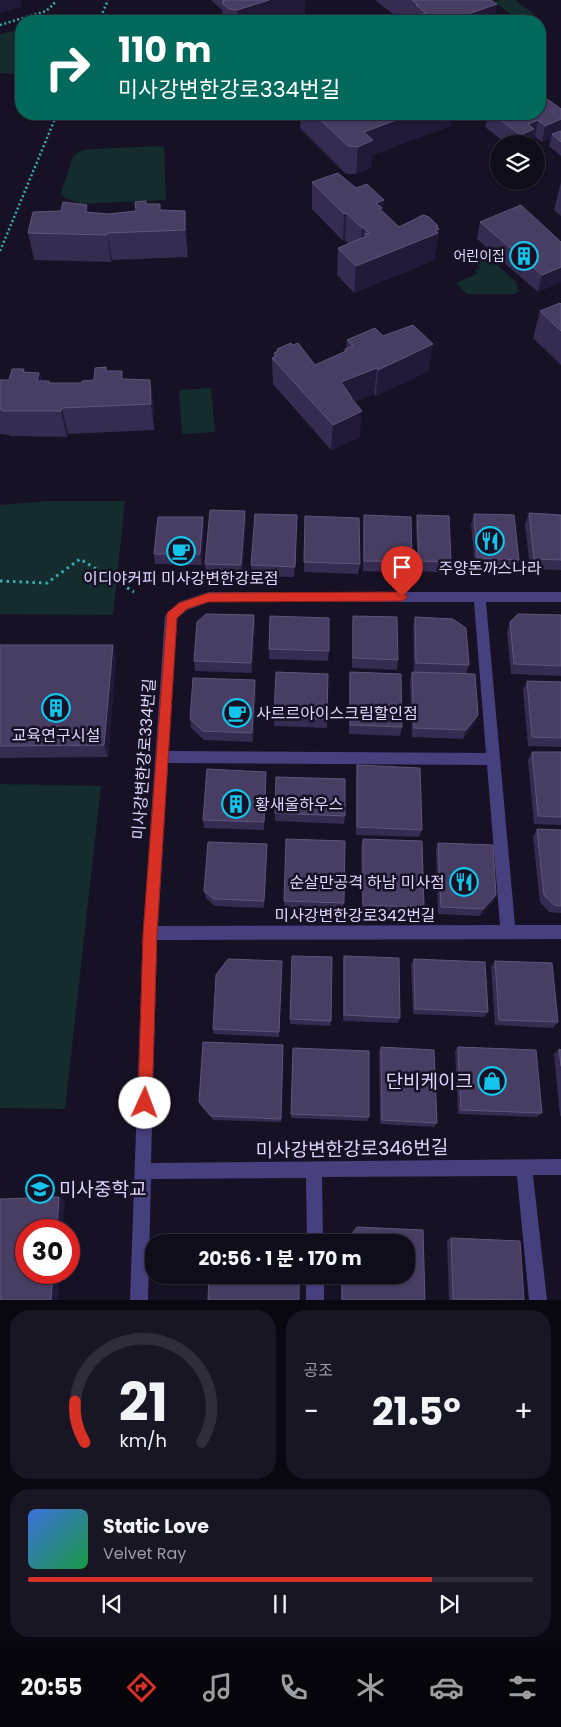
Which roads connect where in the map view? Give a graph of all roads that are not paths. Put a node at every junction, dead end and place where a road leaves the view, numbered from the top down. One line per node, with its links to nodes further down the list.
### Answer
1 (480, 597): 2 (street, 미사강변한강로334번길); 3 (street, 미사강변한강로334번길); 4 (street)
2 (561, 597)
3 (162, 757): 4 (street); 7 (street, 미사강변한강로334번길)
4 (493, 759): 5 (street)
5 (508, 932): 6 (street, 미사강변한강로342번길); 7 (street, 미사강변한강로342번길)
6 (561, 932)
7 (150, 934): 11 (street, 미사강변한강로334번길)
8 (524, 1167): 9 (street, 미사강변한강로346번길); 10 (street, 미사강변한강로346번길); 16 (street)
9 (561, 1167)
10 (314, 1169): 11 (street, 미사강변한강로346번길); 12 (street)
11 (143, 1171): 14 (street, 미사강변한강로334번길)
12 (315, 1234)
13 (315, 1284): 15 (street)
14 (139, 1300)
15 (315, 1300)
16 (538, 1300)

